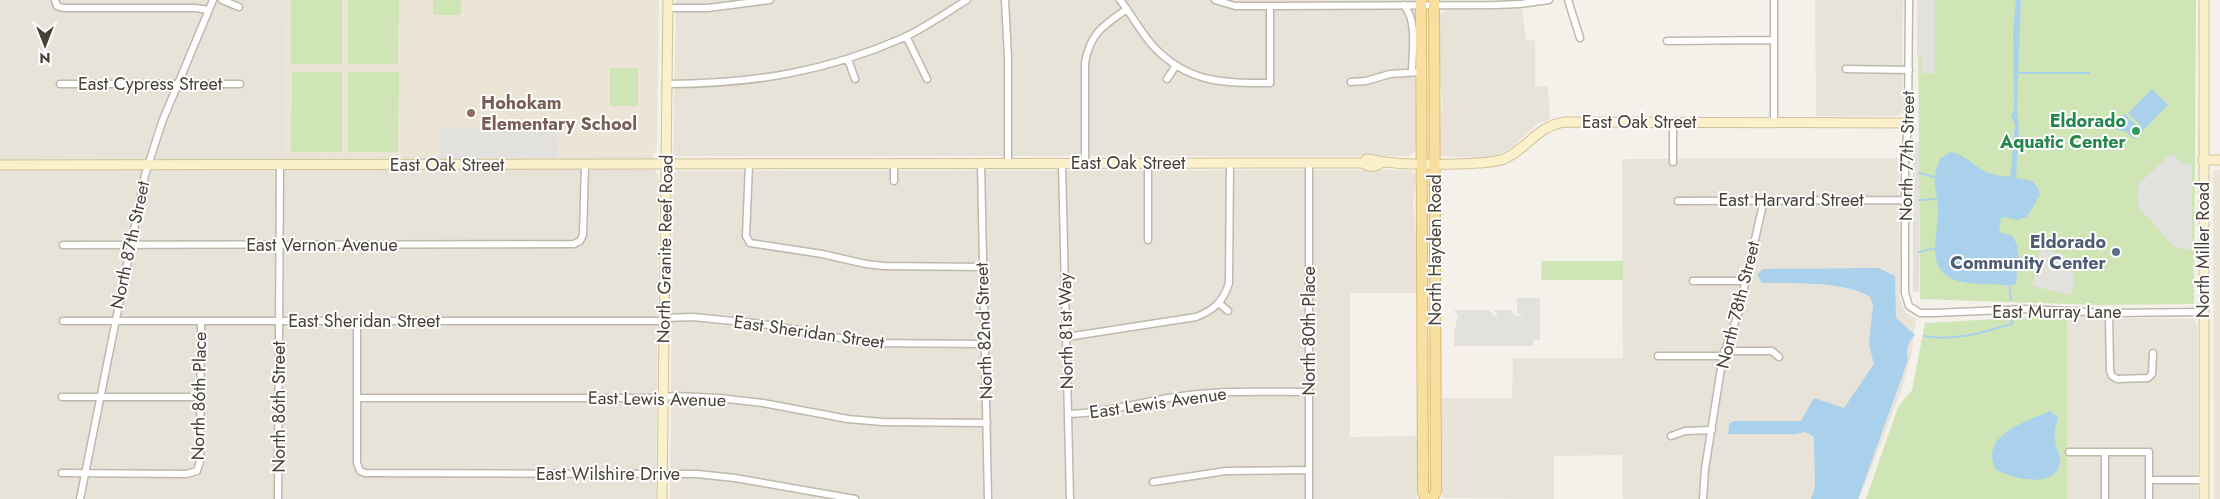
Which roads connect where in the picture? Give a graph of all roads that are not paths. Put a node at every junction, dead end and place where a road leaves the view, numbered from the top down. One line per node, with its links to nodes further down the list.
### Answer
1 (213, 0): 22 (street, North 87th Street)
2 (222, 0): 20 (street)
3 (770, 0): 17 (street)
4 (967, 0): 23 (street)
5 (1005, 0): 54 (street)
6 (1120, 0): 21 (street)
7 (1215, 0): 18 (street)
8 (1549, 0): 13 (street)
9 (1568, 0): 24 (street)
10 (1774, 0): 25 (street)
11 (1909, 0): 30 (street, North 77th Street)
12 (2204, 0): 43 (street, North Miller Road)
13 (1495, 2): 16 (street)
14 (56, 3): 22 (street)
15 (1421, 3): 16 (street); 19 (street); 31 (main road, North Hayden Road)
16 (1434, 3): 49 (main road, North Hayden Road)
17 (668, 4): 39 (street, North Granite Reef Road)
18 (1270, 6): 19 (street); 28 (street)
19 (1404, 6): 31 (street, North Hayden Road)
20 (239, 7)
21 (1127, 9): 28 (street); 56 (street)
22 (209, 10): 37 (street, North 87th Street)
23 (906, 36): 27 (street); 33 (street)
24 (1580, 38)
25 (1774, 40): 26 (street); 41 (street)
26 (1667, 42)
27 (848, 59): 32 (street); 39 (street)
28 (1176, 67): 34 (street)
29 (1846, 69): 30 (street)
30 (1909, 70): 42 (street, North 77th Street)
31 (1416, 72): 35 (street); 48 (main road, North Hayden Road)
32 (855, 79)
33 (927, 79)
34 (1167, 79)
35 (1351, 82)
36 (60, 84): 37 (street, East Cypress Street)
37 (177, 84): 38 (street, East Cypress Street); 59 (street, North 87th Street)
38 (240, 84)
39 (666, 84): 50 (street, North Granite Reef Road)
40 (1673, 122): 41 (street, East Oak Street); 45 (street); 49 (street, East Oak Street)
41 (1774, 122): 42 (street, East Oak Street)
42 (1908, 123): 65 (street, North 77th Street)
43 (2203, 160): 44 (street); 76 (street, North Miller Road)
44 (2220, 160)
45 (1673, 162)
46 (1230, 163): 47 (street, East Oak Street); 57 (street, East Oak Street); 73 (street)
47 (1309, 163): 48 (street, East Oak Street); 92 (street, North 80th Place)
48 (1421, 163): 49 (street, East Oak Street); 85 (main road, North Hayden Road)
49 (1434, 163): 84 (main road, North Hayden Road)
50 (666, 164): 51 (street, East Oak Street); 61 (street, East Oak Street); 78 (street, North Granite Reef Road)
51 (749, 164): 52 (street, East Oak Street); 70 (street)
52 (894, 164): 53 (street, East Oak Street); 62 (street)
53 (981, 164): 54 (street, East Oak Street); 70 (street, North 82nd Street)
54 (1008, 164): 55 (street, East Oak Street)
55 (1062, 164): 56 (street, East Oak Street); 86 (street, North 81st Way)
56 (1085, 164): 57 (street, East Oak Street)
57 (1148, 164): 66 (street)
58 (0, 165): 59 (street, East Oak Street)
59 (147, 165): 60 (street, East Oak Street); 68 (street, North 87th Street)
60 (280, 165): 61 (street, East Oak Street); 69 (street, North 86th Street)
61 (585, 165): 69 (street, East Vernon Avenue)
62 (894, 181)
63 (1678, 200): 64 (street, East Harvard Street)
64 (1764, 200): 65 (street, East Harvard Street); 72 (street, North 78th Street)
65 (1905, 200): 74 (street, North 77th Street)
66 (1148, 240)
67 (64, 245): 68 (street, East Vernon Avenue)
68 (130, 245): 69 (street, East Vernon Avenue); 79 (street, North 87th Street)
69 (280, 245): 82 (street, North 86th Street)
70 (982, 267): 87 (street, North 82nd Street)
71 (1693, 280): 72 (street)
72 (1746, 281): 88 (street, North 78th Street)
73 (1220, 304): 75 (street); 86 (street)
74 (1912, 309): 77 (street, East Murray Lane)
75 (1228, 312)
76 (2203, 312): 77 (street, East Murray Lane); 109 (street, North Miller Road)
77 (2109, 313): 89 (street)
78 (664, 319): 83 (street, East Sheridan Street); 87 (street, East Sheridan Street); 96 (street, North Granite Reef Road)
79 (115, 320): 80 (street, East Sheridan Street); 81 (street, East Sheridan Street); 94 (street, North 87th Street)
80 (63, 321)
81 (201, 321): 82 (street, East Sheridan Street); 95 (street, North 86th Place)
82 (279, 321): 83 (street, East Sheridan Street); 112 (street, North 86th Street)
83 (357, 321): 97 (street)
84 (1435, 322): 85 (main road); 119 (main road, North Hayden Road)
85 (1421, 323): 118 (main road, North Hayden Road)
86 (1067, 337): 98 (street, North 81st Way)
87 (984, 344): 99 (street, North 82nd Street)
88 (1723, 354): 90 (street); 91 (street); 100 (street, North 78th Street)
89 (2153, 354)
90 (1658, 356)
91 (1779, 357)
92 (1309, 392): 98 (street, East Lewis Avenue); 104 (street, North 80th Place)
93 (62, 397): 94 (street)
94 (100, 397): 95 (street); 106 (street, North 87th Street)
95 (201, 397): 106 (street, North 86th Place)
96 (663, 397): 97 (street, East Lewis Avenue); 99 (street, East Lewis Avenue); 107 (street, North Granite Reef Road)
97 (356, 398): 107 (street, East Wilshire Drive)
98 (1068, 414): 116 (street, North 81st Way)
99 (986, 423): 115 (street, North 82nd Street)
100 (1712, 430): 101 (street); 120 (street, North 78th Street)
101 (1671, 436)
102 (2069, 452): 103 (street)
103 (2105, 452): 108 (street); 121 (street)
104 (1309, 470): 110 (street); 117 (street, North 80th Place)
105 (62, 473): 106 (street)
106 (85, 473): 111 (street, North 87th Street)
107 (663, 474): 113 (street, North Granite Reef Road); 114 (street, East Wilshire Drive)
108 (2149, 480): 109 (street); 122 (street)
109 (2203, 480): 123 (street, North Miller Road)
110 (1153, 482)
111 (80, 499)
112 (278, 499)
113 (662, 499)
114 (855, 499)
115 (988, 499)
116 (1070, 499)
117 (1309, 499)
118 (1426, 499)
119 (1432, 499)
120 (1703, 499)
121 (2105, 499)
122 (2149, 499)
123 (2204, 499)

